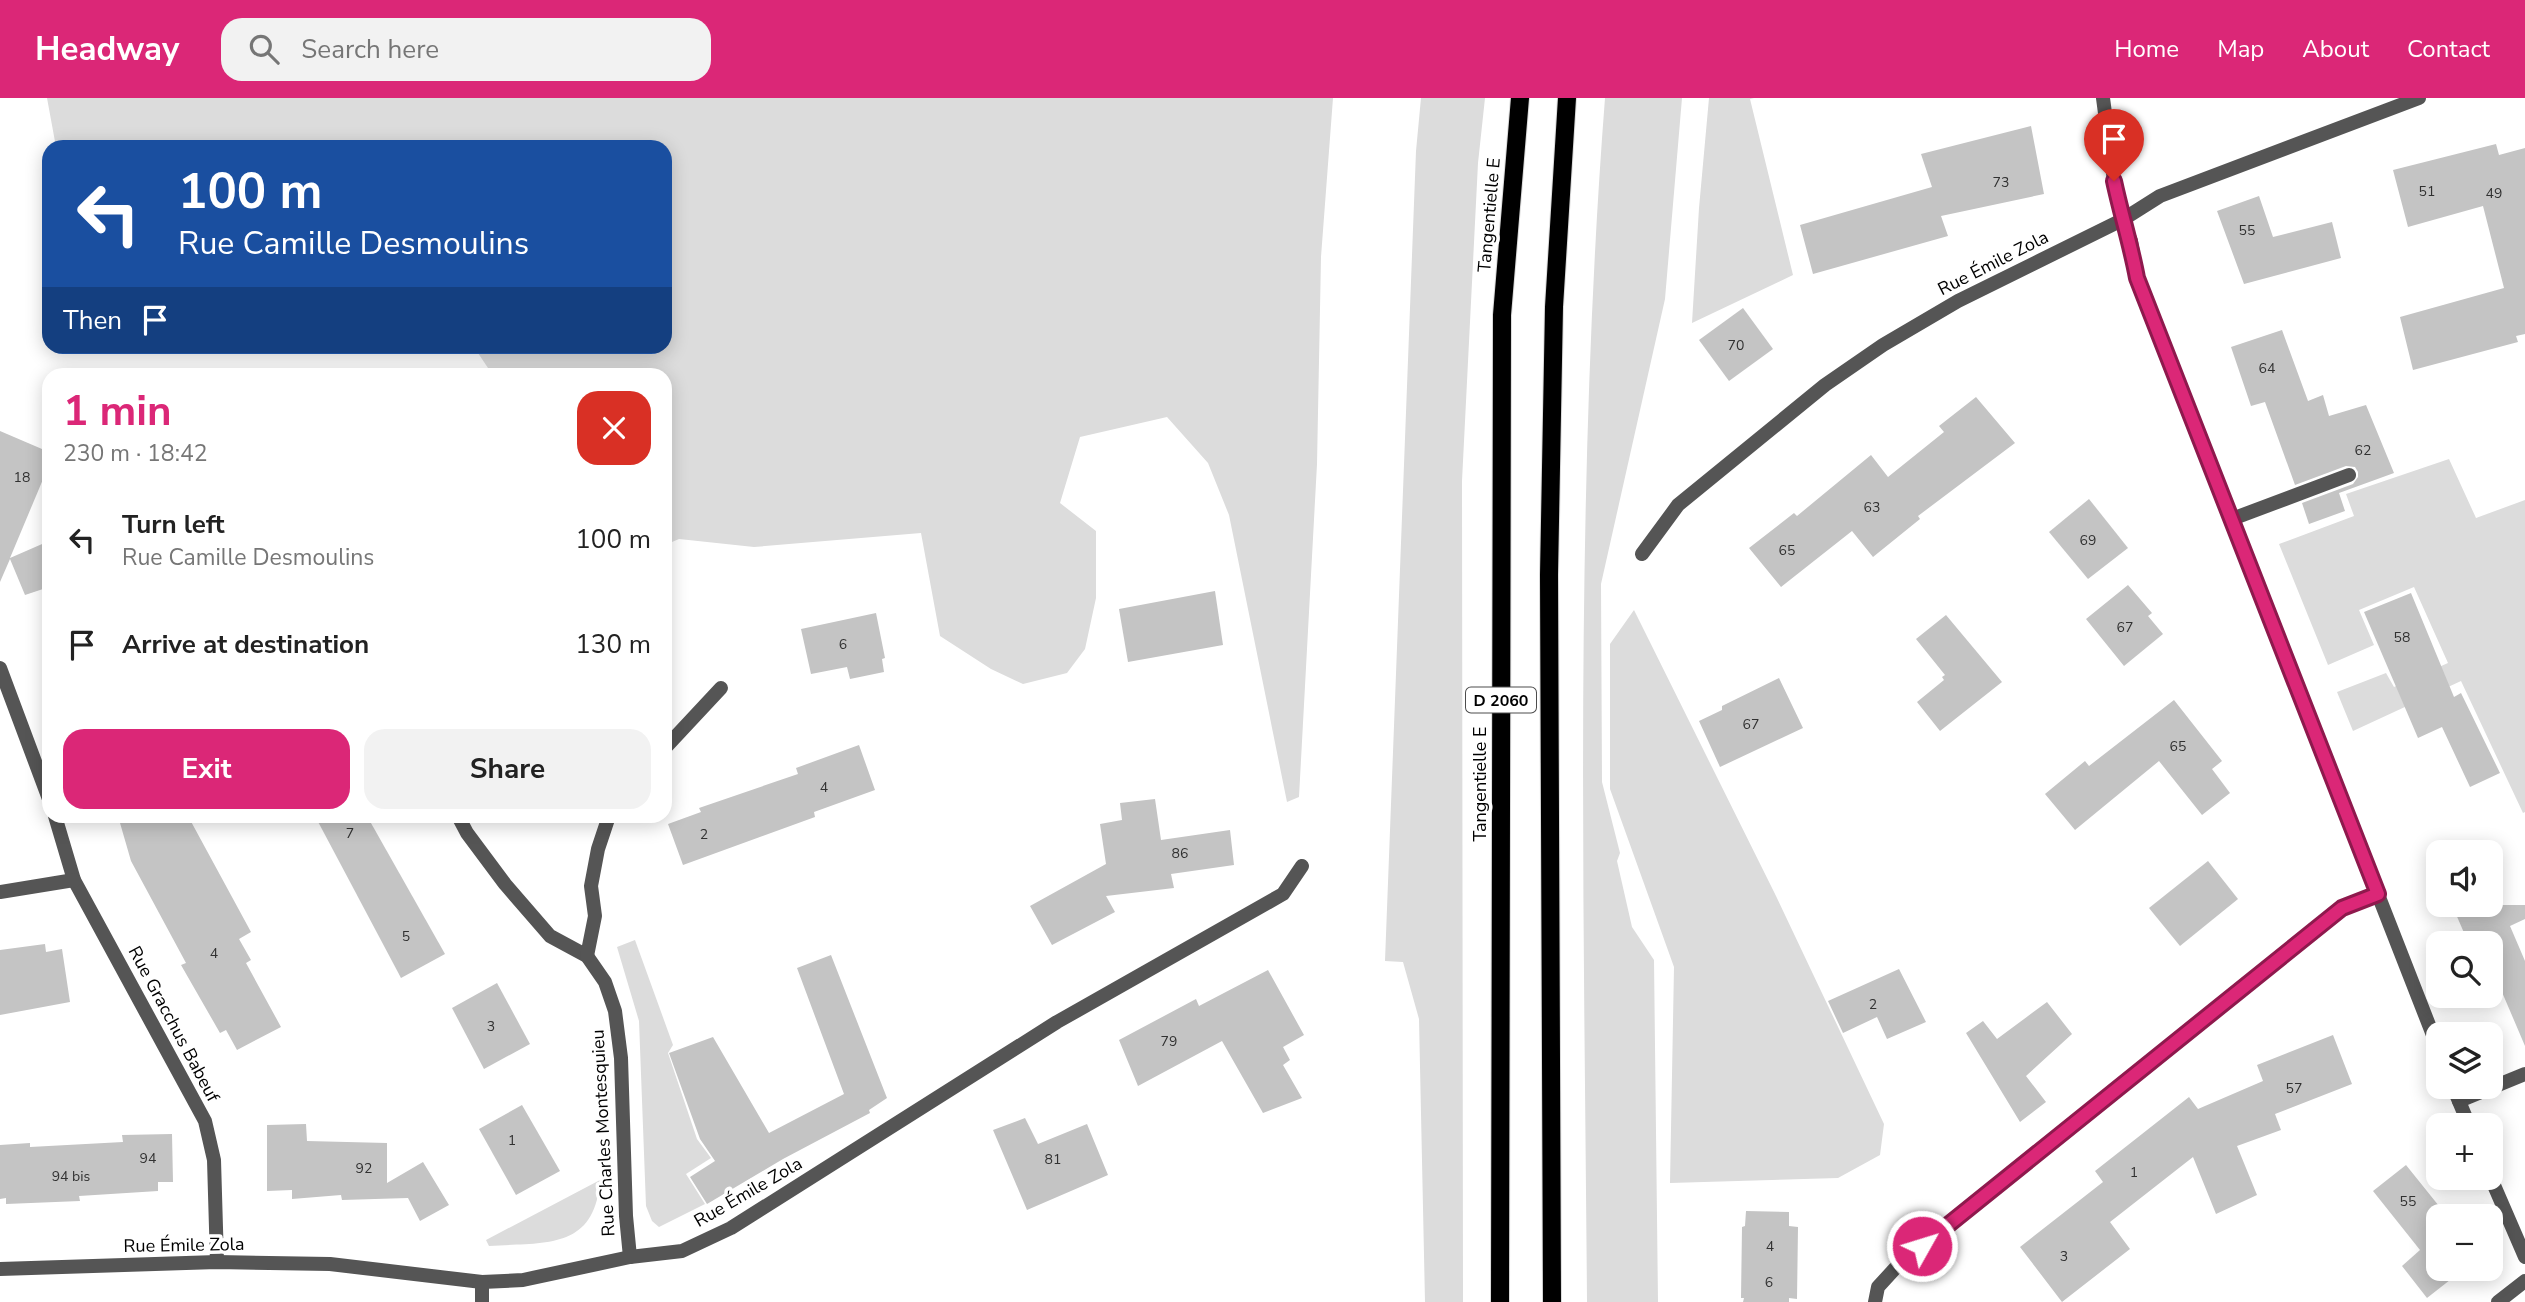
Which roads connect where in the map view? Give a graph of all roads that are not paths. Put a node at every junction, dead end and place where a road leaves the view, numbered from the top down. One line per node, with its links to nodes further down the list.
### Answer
1 (1520, 98): 32 (main road, Tangentielle E / D 2060)
2 (1567, 98): 33 (main road, D 2060)
3 (2103, 98): 5 (street)
4 (2418, 98): 5 (street, Rue Émile Zola)
5 (2122, 220): 7 (street); 8 (street, Rue Émile Zola)
6 (2349, 475): 7 (street)
7 (2232, 519): 19 (street)
8 (1642, 554)
9 (0, 668): 12 (street)
10 (721, 688): 11 (street)
11 (672, 740)
12 (42, 780)
13 (57, 823): 17 (street, Rue Gracchus Babeuf)
14 (462, 823): 20 (street, Rue Charles Montesquieu)
15 (607, 823): 20 (street)
16 (1302, 866): 25 (street, Rue Émile Zola)
17 (74, 880): 18 (street); 27 (street, Rue Gracchus Babeuf)
18 (0, 892)
19 (2378, 894): 21 (street); 34 (street)
20 (587, 956): 25 (street, Rue Charles Montesquieu)
21 (2428, 1022)
22 (2525, 1074): 23 (street)
23 (2503, 1080)
24 (2496, 1190): 26 (street)
25 (630, 1257): 30 (street, Rue Émile Zola)
26 (2525, 1257)
27 (217, 1262): 28 (street, Rue Émile Zola); 30 (street, Rue Émile Zola)
28 (0, 1269)
29 (2525, 1281): 35 (street)
30 (482, 1282): 31 (street)
31 (482, 1302)
32 (1500, 1302)
33 (1552, 1302)
34 (1875, 1302)
35 (2498, 1302)

